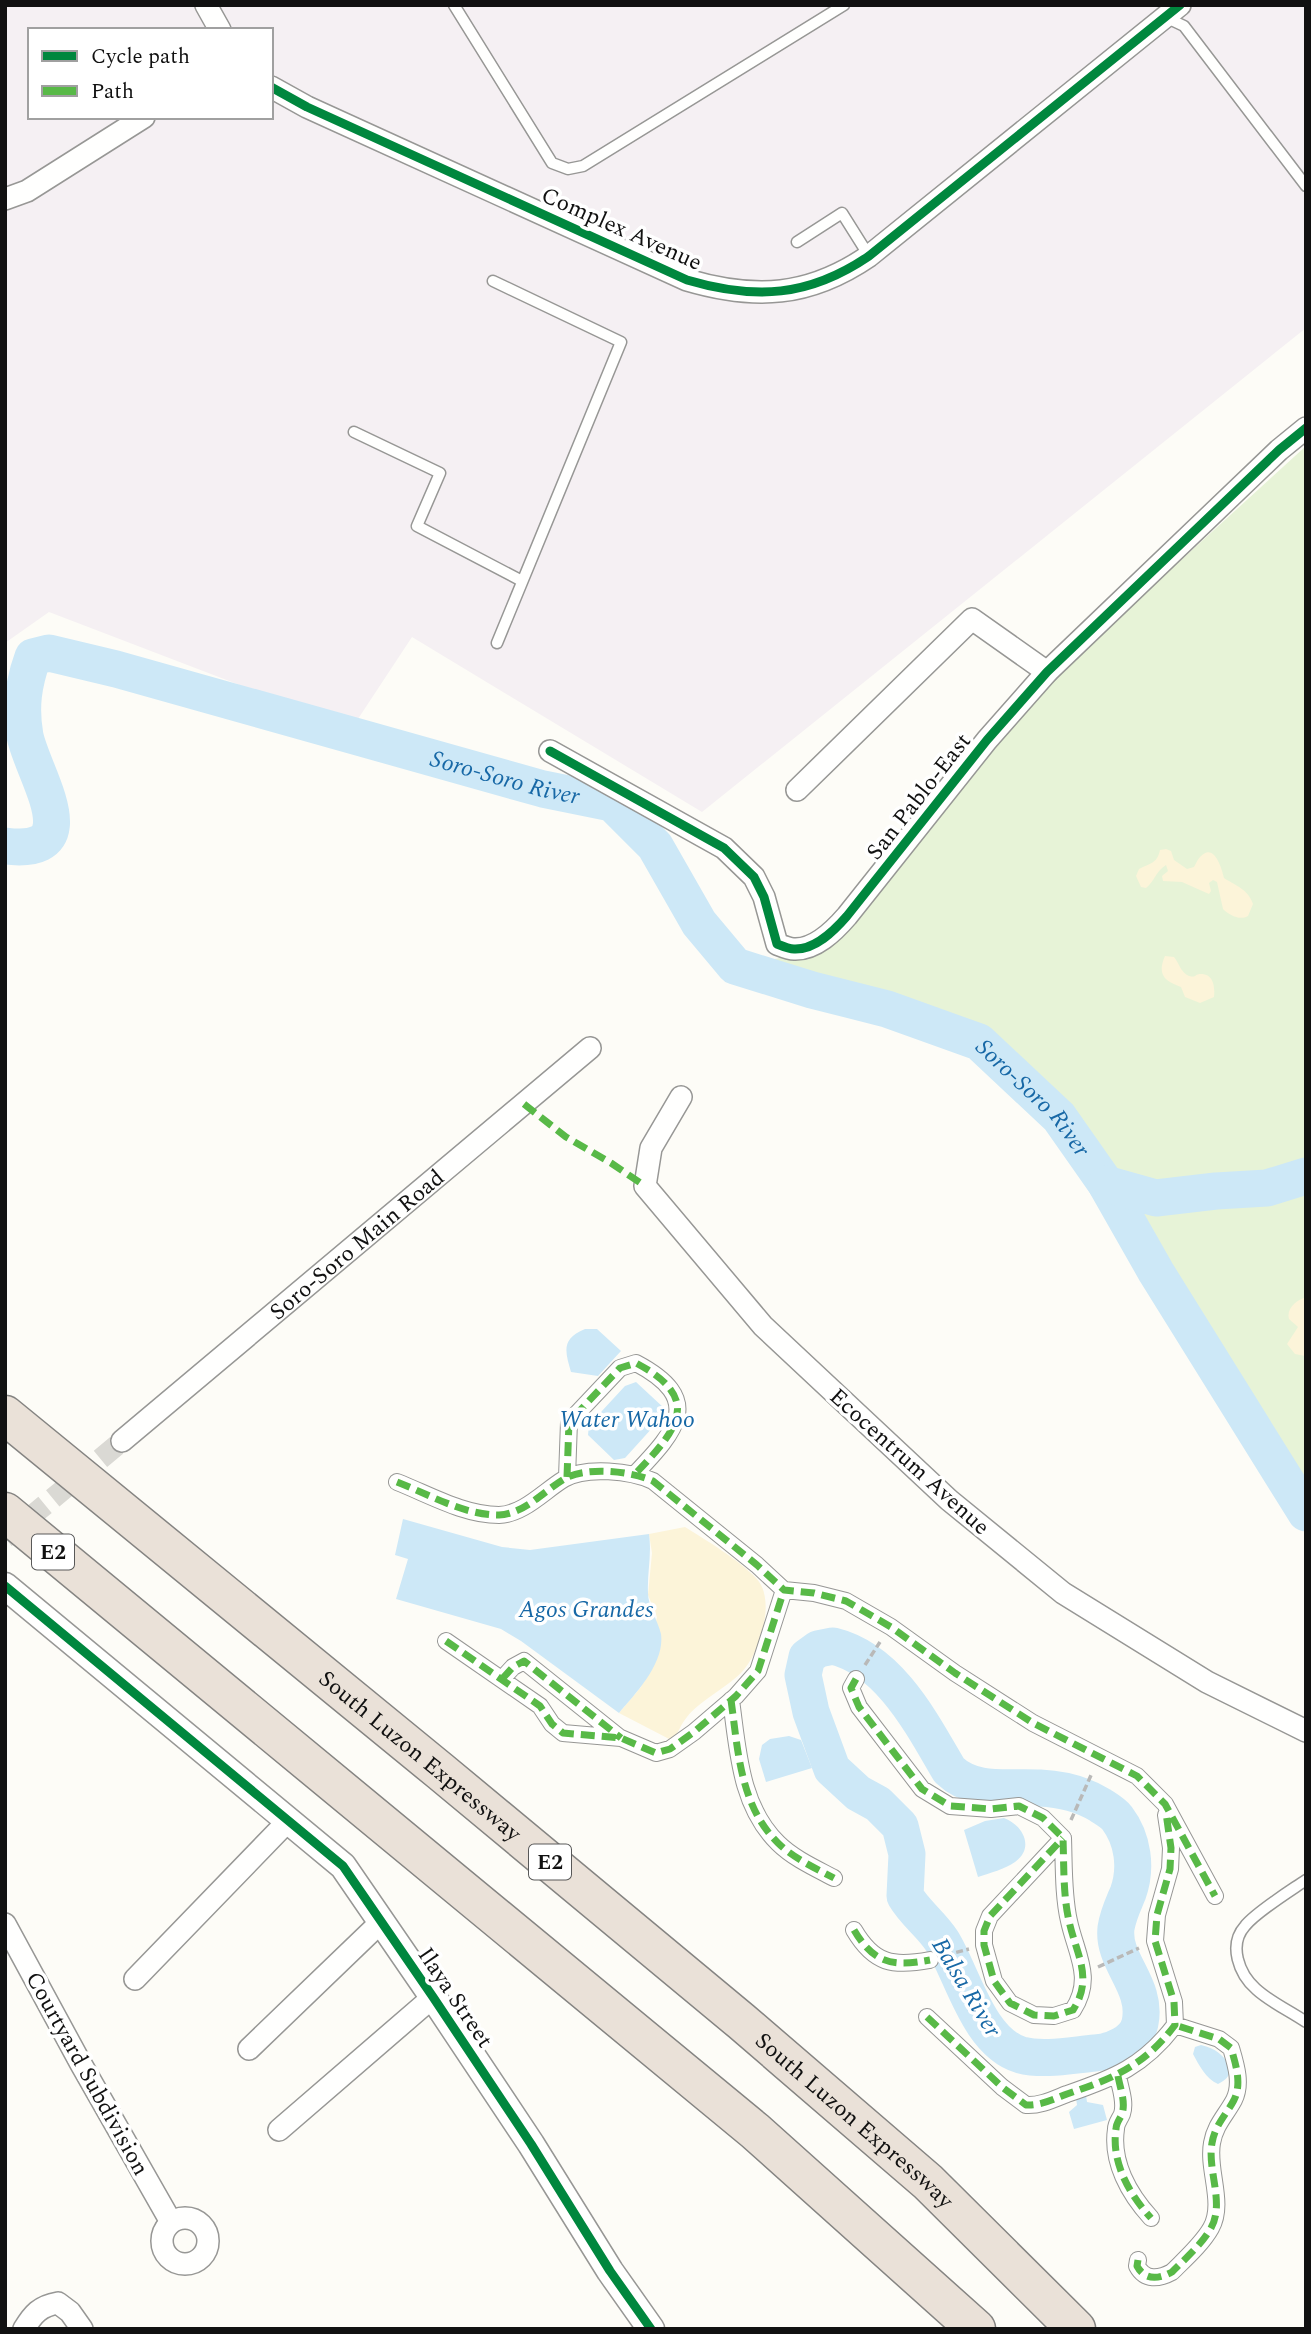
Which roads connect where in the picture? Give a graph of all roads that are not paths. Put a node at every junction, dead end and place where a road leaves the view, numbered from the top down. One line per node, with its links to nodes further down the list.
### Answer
1 (206, 5): 5 (street)
2 (454, 5): 3 (lane)
3 (844, 5)
4 (1167, 9): 8 (lane); 11 (street, Complex Avenue)
5 (219, 28)
6 (273, 88): 11 (street, Complex Avenue)
7 (141, 119): 9 (street)
8 (1306, 186)
9 (5, 199)
10 (797, 242): 11 (lane)
11 (869, 256)
12 (494, 281): 15 (lane)
13 (1306, 428): 17 (street, San Pablo-East)
14 (354, 432): 15 (lane)
15 (522, 581): 16 (lane)
16 (497, 643)
17 (1047, 672): 18 (street, San Pablo-East); 19 (street)
18 (550, 751)
19 (797, 790)
20 (590, 1048): 23 (street, Soro-Soro Main Road)
21 (681, 1097): 34 (street, Ecocentrum Avenue)
22 (5, 1415): 61 (highway, South Luzon Expressway / E2)
23 (122, 1440)
24 (636, 1474): 25 (street); 25 (street); 29 (street)
25 (567, 1476): 26 (street)
26 (397, 1482)
27 (5, 1512): 60 (highway, E2)
28 (5, 1586): 37 (street, Ilaya Street)
29 (783, 1590): 33 (street); 36 (street)
30 (446, 1641): 31 (street)
31 (502, 1679): 35 (street); 35 (street)
32 (856, 1679): 38 (street)
33 (731, 1700): 35 (street); 39 (street)
34 (1306, 1731)
35 (621, 1738)
36 (1165, 1804): 41 (street); 50 (street)
37 (288, 1821): 42 (street, Ilaya Street); 46 (street)
38 (1063, 1838): 38 (street)
39 (834, 1878)
40 (1306, 1880): 49 (lane)
41 (1215, 1896)
42 (381, 1922): 47 (street, Ilaya Street); 51 (street)
43 (5, 1923): 55 (street, Courtyard Subdivision)
44 (854, 1930): 45 (street)
45 (930, 1960)
46 (135, 1979)
47 (433, 1997): 53 (street); 59 (street, Ilaya Street)
48 (927, 2017): 52 (street)
49 (1306, 2022)
50 (1175, 2025): 52 (street); 56 (street)
51 (249, 2049)
52 (1118, 2076): 54 (street)
53 (279, 2130)
54 (1151, 2218)
55 (171, 2222)
56 (1138, 2260)
57 (24, 2329): 58 (street)
58 (82, 2329)
59 (651, 2329)
60 (976, 2329)
61 (1076, 2329)

